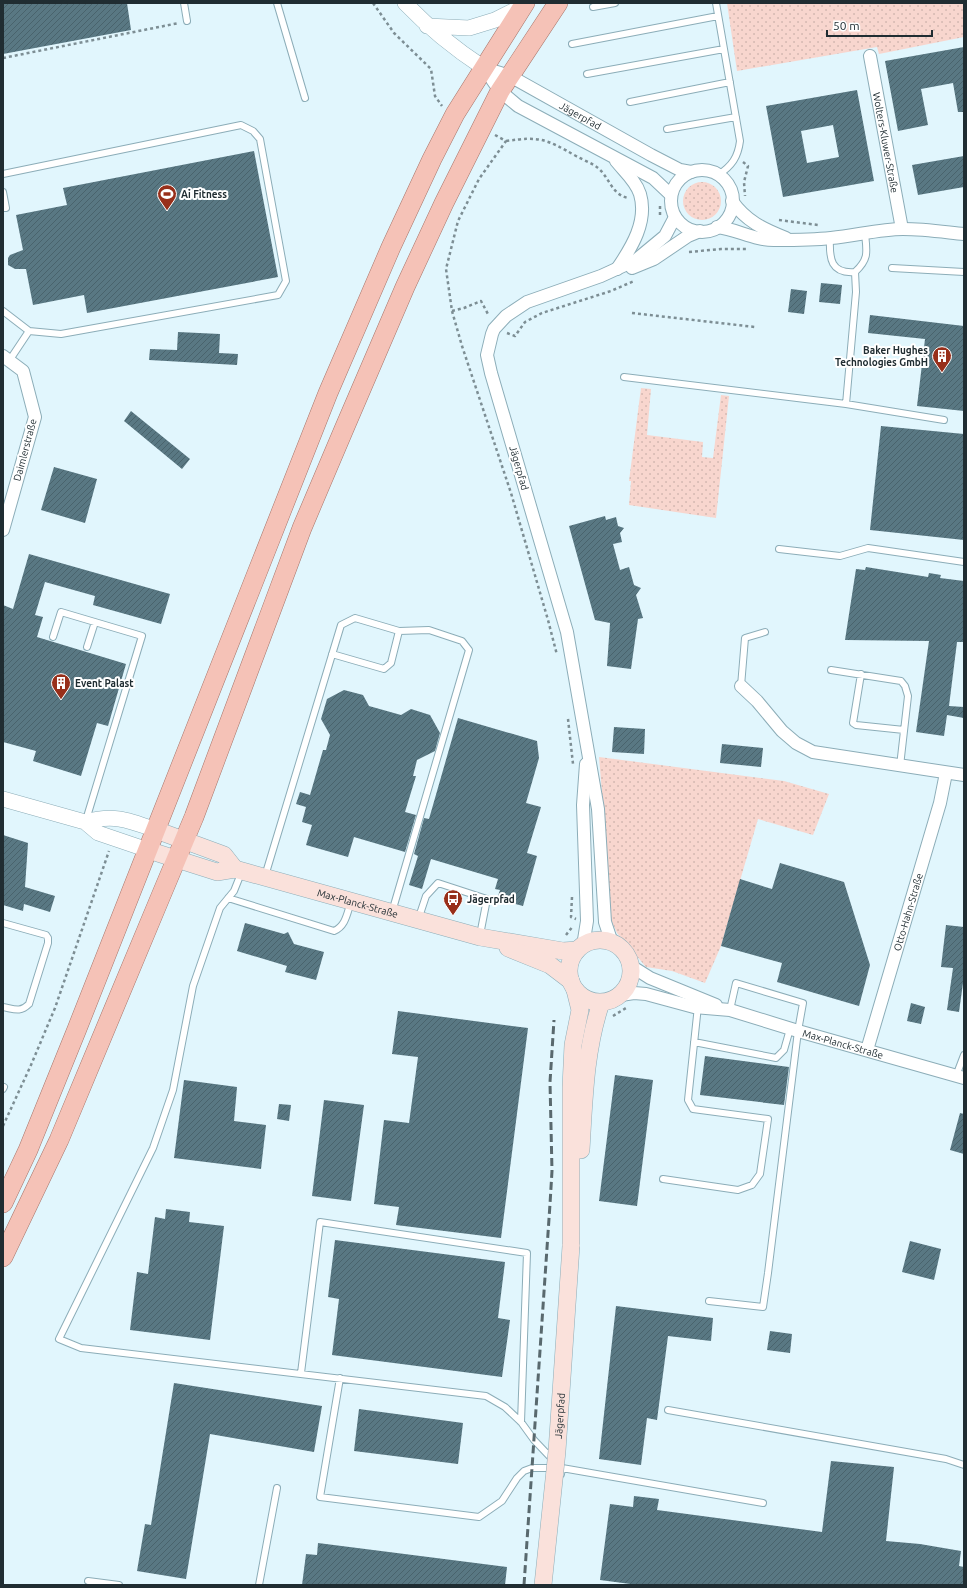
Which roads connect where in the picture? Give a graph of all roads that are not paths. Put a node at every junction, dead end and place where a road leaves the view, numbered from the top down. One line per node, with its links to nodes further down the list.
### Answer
1 (184, 3): 10 (lane)
2 (277, 3): 19 (lane)
3 (405, 3): 11 (street)
4 (558, 3): 18 (main road)
5 (615, 3): 8 (lane)
6 (716, 3): 9 (lane)
7 (524, 5): 11 (street); 15 (main road)
8 (593, 7)
9 (718, 16): 12 (lane); 13 (lane)
10 (188, 21)
11 (427, 26): 15 (street)
12 (572, 44)
13 (724, 49): 16 (lane); 17 (lane)
14 (870, 56): 33 (street, Wolters-Kluwer-Straße)
15 (484, 68): 18 (street); 18 (street); 68 (main road)
16 (587, 74)
17 (730, 82): 20 (lane); 21 (lane)
18 (505, 83): 23 (street); 24 (street, Jägerpfad); 69 (main road)
19 (305, 98)
20 (630, 102)
21 (736, 117): 22 (lane); 26 (lane)
22 (667, 129)
23 (612, 156): 28 (street); 40 (street)
24 (691, 172): 26 (street); 28 (street)
25 (3, 174): 44 (lane)
26 (718, 175): 29 (street)
27 (3, 192): 30 (lane)
28 (666, 198): 31 (street)
29 (732, 201): 32 (street); 38 (street)
30 (3, 208)
31 (675, 217): 34 (street); 40 (street)
32 (717, 227): 34 (street); 38 (street)
33 (902, 229): 35 (street); 36 (street)
34 (700, 232): 40 (street)
35 (865, 234): 37 (street); 41 (lane)
36 (964, 234)
37 (830, 238): 38 (street); 41 (lane)
38 (788, 239)
39 (892, 268): 42 (lane)
40 (617, 270): 62 (street, Jägerpfad)
41 (855, 272): 47 (lane)
42 (964, 272)
43 (3, 311): 44 (lane)
44 (29, 331): 45 (lane)
45 (6, 358): 49 (street, Daimlerstraße)
46 (624, 377): 47 (lane)
47 (846, 404): 48 (lane)
48 (944, 420)
49 (3, 530)
50 (779, 549): 51 (lane)
51 (964, 562)
52 (95, 622): 55 (lane); 56 (lane); 67 (lane)
53 (399, 631): 57 (lane); 57 (lane); 76 (lane)
54 (766, 632): 60 (lane)
55 (53, 638)
56 (87, 647)
57 (332, 654): 73 (lane)
58 (831, 670): 59 (lane)
59 (861, 674): 61 (lane); 61 (lane)
60 (741, 686): 63 (street)
61 (904, 730): 63 (lane)
62 (587, 743): 80 (street); 81 (street)
63 (900, 766): 64 (street)
64 (946, 773): 65 (street); 91 (street, Otto-Hahn-Straße)
65 (964, 775)
66 (3, 799): 67 (street, Max-Planck-Straße)
67 (85, 822): 68 (street, Max-Planck-Straße); 70 (street, Max-Planck-Straße)
68 (156, 830): 69 (main road, Max-Planck-Straße); 70 (main road)
69 (184, 840): 71 (main road); 72 (main road, Max-Planck-Straße)
70 (148, 850): 71 (main road, Max-Planck-Straße); 95 (main road)
71 (176, 859): 72 (main road, Max-Planck-Straße); 97 (main road)
72 (239, 869): 73 (main road, Max-Planck-Straße); 74 (lane)
73 (265, 877): 75 (main road, Max-Planck-Straße)
74 (228, 898): 75 (lane); 99 (lane)
75 (351, 901): 76 (main road, Max-Planck-Straße)
76 (392, 912): 77 (main road, Max-Planck-Straße)
77 (418, 920): 79 (main road, Max-Planck-Straße); 79 (lane)
78 (3, 923): 87 (lane)
79 (480, 937): 81 (main road, Max-Planck-Straße); 83 (main road, Max-Planck-Straße)
80 (616, 941): 81 (main road); 82 (main road)
81 (580, 948): 83 (main road)
82 (633, 962): 84 (main road); 86 (street, Max-Planck-Straße)
83 (573, 986): 85 (main road); 96 (main road, Jägerpfad)
84 (621, 995): 85 (main road); 86 (street, Max-Planck-Straße)
85 (601, 1003): 96 (main road, Jägerpfad)
86 (699, 1003): 88 (street, Max-Planck-Straße); 90 (lane)
87 (3, 1007)
88 (726, 1009): 89 (street, Max-Planck-Straße); 89 (lane)
89 (794, 1030): 90 (lane); 91 (street, Max-Planck-Straße); 98 (lane)
90 (694, 1042): 94 (lane)
91 (867, 1050): 93 (street, Max-Planck-Straße)
92 (964, 1055): 93 (lane)
93 (960, 1077)
94 (663, 1179)
95 (3, 1203)
96 (571, 1246): 111 (main road, Jägerpfad, bridge)
97 (3, 1257)
98 (708, 1301)
99 (301, 1373): 100 (lane); 102 (lane)
100 (340, 1378): 102 (lane); 104 (lane)
101 (668, 1410): 103 (lane)
102 (520, 1422): 104 (lane)
103 (964, 1465)
104 (562, 1468): 106 (lane); 107 (lane)
105 (278, 1488): 110 (lane)
106 (560, 1492)
107 (763, 1503)
108 (88, 1581): 109 (lane)
109 (119, 1585)
110 (258, 1585)
111 (543, 1585)

